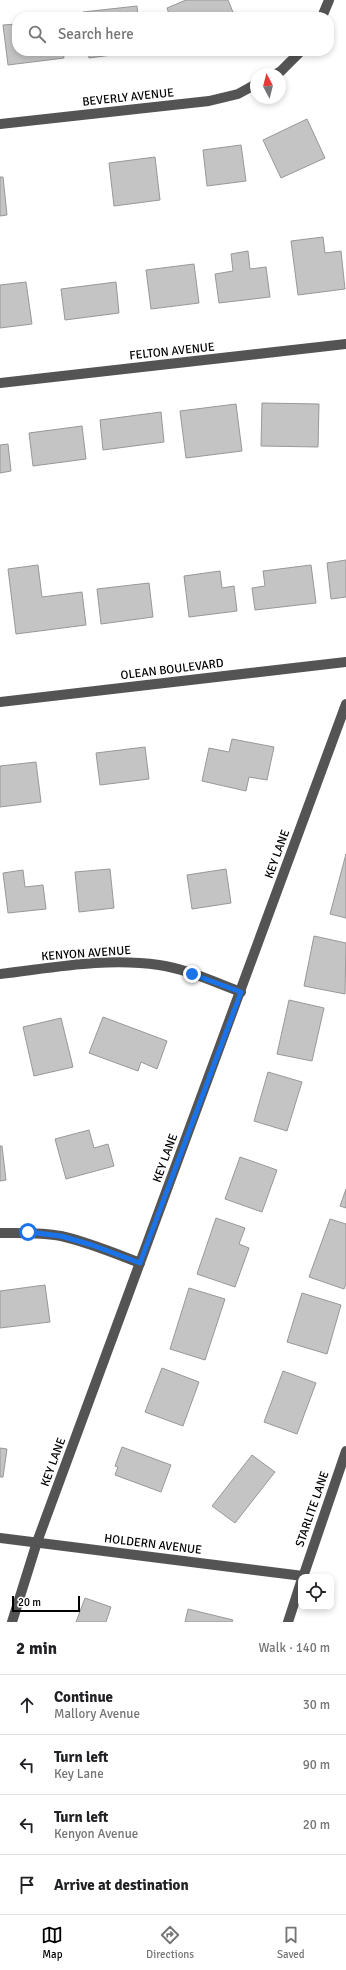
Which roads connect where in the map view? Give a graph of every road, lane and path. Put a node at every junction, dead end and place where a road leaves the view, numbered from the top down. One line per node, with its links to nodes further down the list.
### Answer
1 (329, 0): 2 (street)
2 (324, 12)
3 (296, 56): 4 (street)
4 (283, 68)
5 (250, 87): 6 (street, BEVERLY AVENUE)
6 (0, 124)
7 (346, 344): 8 (street, FELTON AVENUE)
8 (0, 383)
9 (346, 662): 10 (street, OLEAN BOULEVARD)
10 (0, 702)
11 (346, 704): 13 (street, KEY LANE)
12 (0, 974): 13 (street, KENYON AVENUE)
13 (241, 992): 15 (street, KEY LANE)
14 (0, 1233): 15 (street)
15 (140, 1263): 18 (street, KEY LANE)
16 (346, 1450): 19 (street, STARLITE LANE)
17 (0, 1538): 18 (street, HOLDERN AVENUE)
18 (37, 1542): 20 (street, HOLDERN AVENUE); 22 (street, KEY LANE)
19 (303, 1574)
20 (298, 1577)
21 (298, 1591): 23 (street, STARLITE LANE)
22 (12, 1622)
23 (288, 1622)

